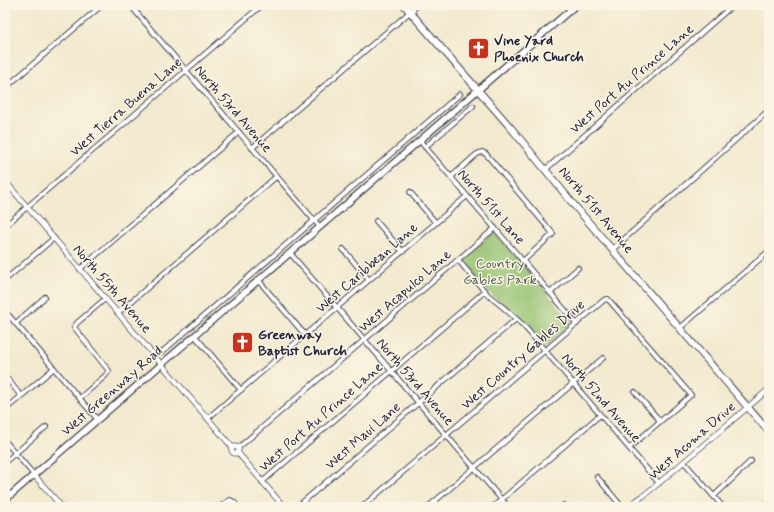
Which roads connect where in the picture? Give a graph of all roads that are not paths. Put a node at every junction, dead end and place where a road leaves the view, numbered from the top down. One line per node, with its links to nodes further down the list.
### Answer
1 (102, 5): 10 (street)
2 (130, 5): 9 (street, North 53rd Avenue)
3 (262, 5): 9 (street, West Tierra Buena Lane)
4 (404, 5): 8 (main road, North 51st Avenue)
5 (418, 5): 8 (street)
6 (576, 5): 11 (main road, West Greenway Road)
7 (733, 5): 21 (street, West Port Au Prince Lane)
8 (410, 12): 11 (main road, North 51st Avenue); 18 (street)
9 (185, 70): 15 (street, North 53rd Avenue); 27 (street, West Tierra Buena Lane)
10 (5, 88)
11 (479, 90): 16 (main road, West Greenway Road); 21 (main road, North 51st Avenue)
12 (460, 94): 19 (street, West Greenway Road)
13 (472, 106): 17 (street)
14 (769, 110): 36 (street)
15 (238, 132): 18 (street, North 53rd Avenue); 43 (street)
16 (420, 141): 17 (street, North 51st Lane); 20 (main road, West Greenway Road)
17 (425, 147): 23 (street, North 51st Lane)
18 (252, 148): 22 (street, North 53rd Avenue)
19 (397, 149): 20 (street); 28 (street, West Greenway Road)
20 (402, 156): 32 (main road, West Greenway Road)
21 (546, 170): 36 (main road, North 51st Avenue)
22 (277, 176): 28 (street, North 53rd Avenue); 55 (street)
23 (451, 177): 26 (street, North 51st Lane); 41 (street)
24 (5, 181): 27 (street, North 55th Avenue)
25 (410, 192): 30 (street)
26 (467, 196): 30 (street, West Caribbean Lane); 33 (street, North 51st Lane)
27 (27, 207): 31 (street, West Tierra Buena Lane); 34 (street, North 55th Avenue)
28 (315, 221): 32 (street, North 53rd Avenue); 49 (street, West Greenway Road)
29 (376, 221): 38 (street)
30 (436, 223): 38 (street, West Caribbean Lane)
31 (5, 226)
32 (320, 227): 39 (main road, West Greenway Road)
33 (495, 228): 40 (street, West Acapulco Lane); 41 (street, North 51st Lane)
34 (54, 238): 43 (street, North 55th Avenue); 44 (street)
35 (343, 249): 45 (street)
36 (613, 249): 59 (main road, North 51st Avenue)
37 (769, 251): 59 (street)
38 (403, 252): 45 (street, West Caribbean Lane)
39 (290, 253): 46 (main road, West Greenway Road); 53 (street, North 53rd Avenue)
40 (458, 260): 47 (street, North 52nd Avenue); 62 (street, West Acapulco Lane)
41 (523, 261): 48 (street, North 51st Lane)
42 (578, 268): 48 (street)
43 (80, 269): 51 (street, North 55th Avenue)
44 (5, 280)
45 (369, 280): 53 (street, West Caribbean Lane)
46 (259, 281): 52 (main road, West Greenway Road); 61 (street)
47 (485, 291): 56 (street, North 52nd Avenue); 68 (street, West Port Au Prince Lane)
48 (550, 293): 58 (street, North 51st Lane)
49 (230, 294): 52 (street); 64 (street, West Greenway Road)
50 (45, 297): 57 (street)
51 (106, 299): 55 (street, North 55th Avenue); 75 (street)
52 (236, 301): 60 (main road, West Greenway Road)
53 (337, 308): 61 (street, West Caribbean Lane); 62 (street, North 53rd Avenue)
54 (5, 310): 57 (street)
55 (118, 313): 66 (street, North 55th Avenue)
56 (516, 319): 63 (street, North 52nd Avenue); 76 (street, West Maui Lane)
57 (16, 323): 67 (street)
58 (577, 324): 63 (street, West Country Gables Drive); 82 (street, West Country Gables Drive)
59 (680, 328): 77 (main road, North 51st Avenue)
60 (195, 336): 66 (main road, West Greenway Road); 72 (street)
61 (306, 336): 72 (street, West Caribbean Lane)
62 (365, 340): 68 (street, North 53rd Avenue); 88 (street, West Acapulco Lane)
63 (545, 351): 70 (street, North 52nd Avenue); 85 (street, West Country Gables Drive)
64 (162, 352)
65 (603, 358): 70 (street)
66 (162, 364): 80 (street, North 55th Avenue); 81 (main road, West Greenway Road)
67 (54, 368): 74 (street); 75 (street)
68 (392, 371): 76 (street, North 53rd Avenue); 96 (street, West Port Au Prince Lane)
69 (5, 376): 74 (street)
70 (573, 383): 79 (street, North 52nd Avenue); 93 (street)
71 (769, 389): 77 (street, West Acoma Drive)
72 (242, 390): 80 (street, West Caribbean Lane)
73 (635, 392): 82 (street)
74 (22, 396): 78 (street)
75 (80, 398): 81 (street)
76 (419, 403): 85 (street, North 53rd Avenue); 106 (street, West Maui Lane)
77 (748, 407): 84 (main road, North 51st Avenue); 92 (street, West Acoma Drive)
78 (5, 410)
79 (600, 415): 87 (street, North 52nd Avenue); 100 (street)
80 (208, 418): 88 (street, North 55th Avenue)
81 (98, 420): 94 (main road, West Greenway Road)
82 (660, 421): 87 (street)
83 (46, 427): 89 (street)
84 (769, 432)
85 (446, 435): 93 (street, North 53rd Avenue); 107 (street, West Country Gables Drive)
86 (5, 441): 89 (street)
87 (629, 448): 97 (street, North 52nd Avenue)
88 (236, 449): 96 (street, North 55th Avenue)
89 (15, 453): 91 (street); 94 (street)
90 (751, 461): 98 (street)
91 (5, 462)
92 (684, 462): 97 (street, West Acoma Drive); 98 (street)
93 (474, 467): 100 (street, North 53rd Avenue); 108 (street)
94 (34, 475): 99 (main road, West Greenway Road); 102 (street)
95 (597, 477): 111 (street)
96 (262, 482): 105 (street, North 55th Avenue)
97 (659, 483): 112 (street, West Acoma Drive)
98 (714, 496): 113 (street)
99 (5, 500)
100 (502, 500): 109 (street); 110 (street, North 53rd Avenue)
101 (769, 502): 114 (street)
102 (62, 507)
103 (220, 507): 104 (street)
104 (238, 507)
105 (284, 507)
106 (297, 507)
107 (362, 507)
108 (428, 507)
109 (493, 507)
110 (508, 507)
111 (622, 507)
112 (627, 507)
113 (723, 507)
114 (764, 507)

